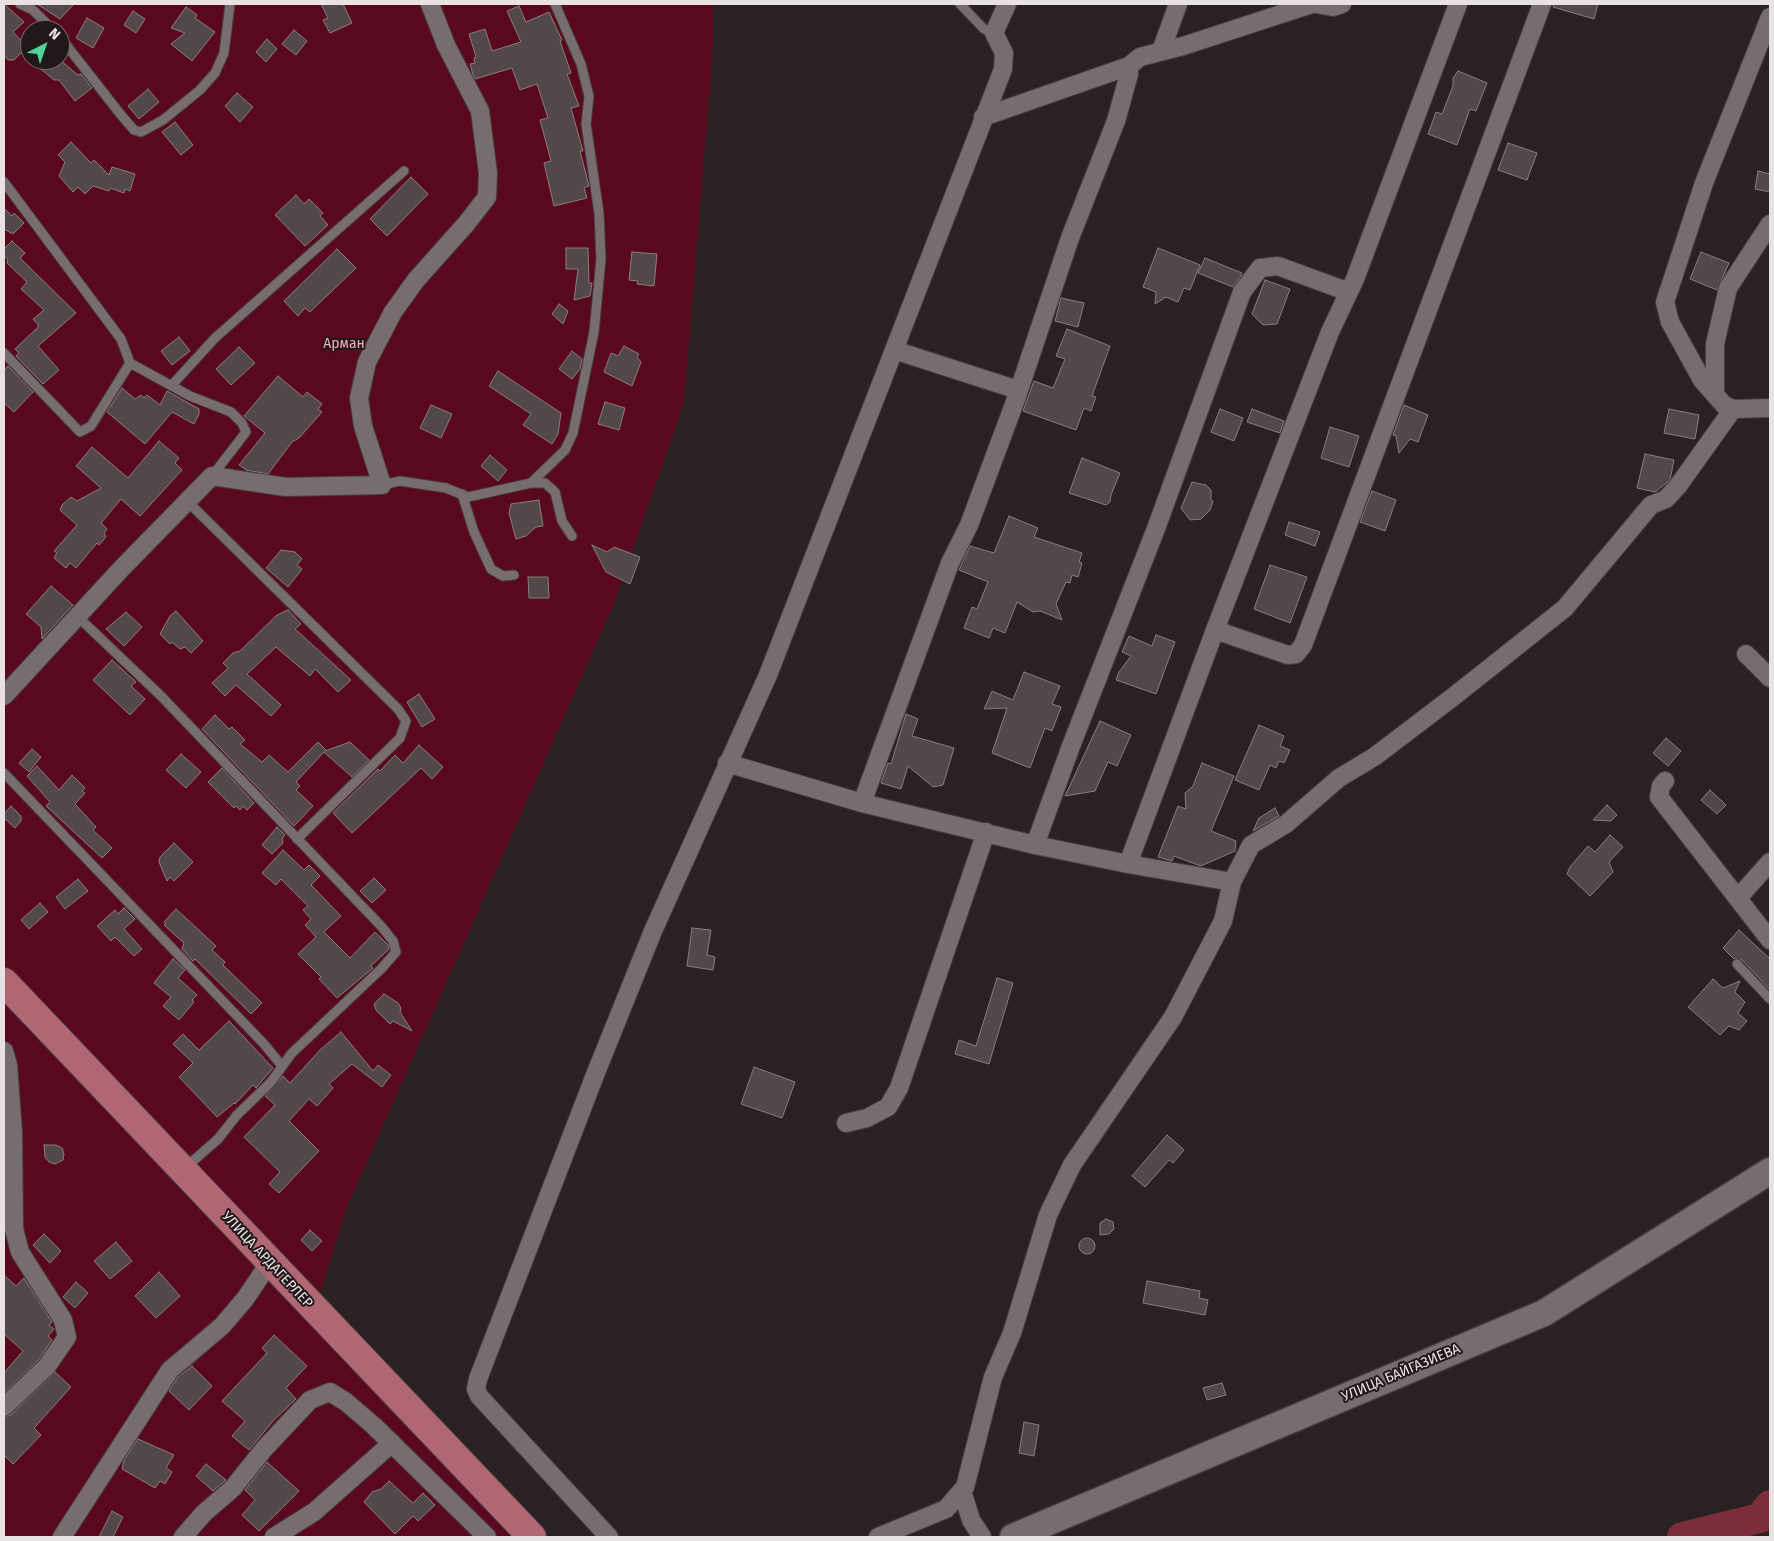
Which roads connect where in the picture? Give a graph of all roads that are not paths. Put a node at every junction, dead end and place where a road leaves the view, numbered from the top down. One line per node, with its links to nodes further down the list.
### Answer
1 (20, 4): 14 (lane)
2 (230, 4): 16 (lane)
3 (430, 4): 34 (street)
4 (555, 4): 33 (lane)
5 (960, 4): 15 (lane)
6 (1007, 4): 15 (street)
7 (1178, 4): 17 (street)
8 (1312, 4): 17 (street)
9 (1316, 4): 10 (street)
10 (1342, 4)
11 (1458, 4): 23 (street)
12 (1542, 4): 40 (street)
13 (1770, 17): 29 (street)
14 (43, 20)
15 (994, 33): 19 (street)
16 (70, 50)
17 (1161, 51): 18 (street)
18 (1129, 66): 19 (street); 28 (street)
19 (983, 118): 24 (street)
20 (404, 171): 27 (lane)
21 (4, 182): 26 (lane)
22 (1770, 224): 29 (street)
23 (1349, 292): 40 (street); 50 (street)
24 (894, 350): 28 (street); 44 (street)
25 (4, 353): 26 (lane)
26 (130, 364): 27 (lane)
27 (172, 386): 32 (lane)
28 (1018, 390): 47 (street)
29 (1715, 395): 31 (street)
30 (1770, 408): 31 (street)
31 (1733, 409): 53 (street)
32 (212, 476): 34 (street); 36 (street)
33 (531, 484): 35 (lane); 37 (lane)
34 (382, 485): 35 (lane)
35 (462, 494): 38 (lane)
36 (188, 501): 39 (street); 49 (lane)
37 (572, 536)
38 (514, 575)
39 (77, 616): 43 (street); 49 (lane)
40 (1215, 630): 52 (street)
41 (1746, 654): 42 (street)
42 (1770, 678)
43 (4, 696)
44 (728, 763): 47 (street); 74 (street)
45 (4, 773): 60 (lane)
46 (1665, 781): 54 (street)
47 (862, 803): 48 (street)
48 (986, 832): 50 (street); 61 (street)
49 (297, 839): 60 (lane)
50 (1035, 845): 52 (street)
51 (1770, 862): 54 (street)
52 (1128, 864): 53 (street)
53 (1232, 882): 68 (street)
54 (1738, 898): 55 (street)
55 (1770, 940)
56 (1737, 964): 58 (lane)
57 (4, 982): 62 (main road, УЛИЦА АРДАГЕРЛЕР)
58 (1770, 999)
59 (4, 1051): 64 (street)
60 (282, 1066): 62 (lane)
61 (846, 1123)
62 (182, 1170): 65 (main road, УЛИЦА АРДАГЕРЛЕР)
63 (1770, 1171): 77 (main road, УЛИЦА БАЙГАЗИЕВА)
64 (9, 1196): 66 (street)
65 (270, 1262): 69 (street); 73 (main road, УЛИЦА АРДАГЕРЛЕР)
66 (4, 1407)
67 (392, 1443): 70 (street); 71 (street); 72 (street)
68 (962, 1491): 75 (street); 76 (street)
69 (62, 1537)
70 (183, 1537)
71 (274, 1537)
72 (487, 1537)
73 (532, 1537)
74 (609, 1537)
75 (878, 1537)
76 (982, 1537)
77 (1013, 1537)

